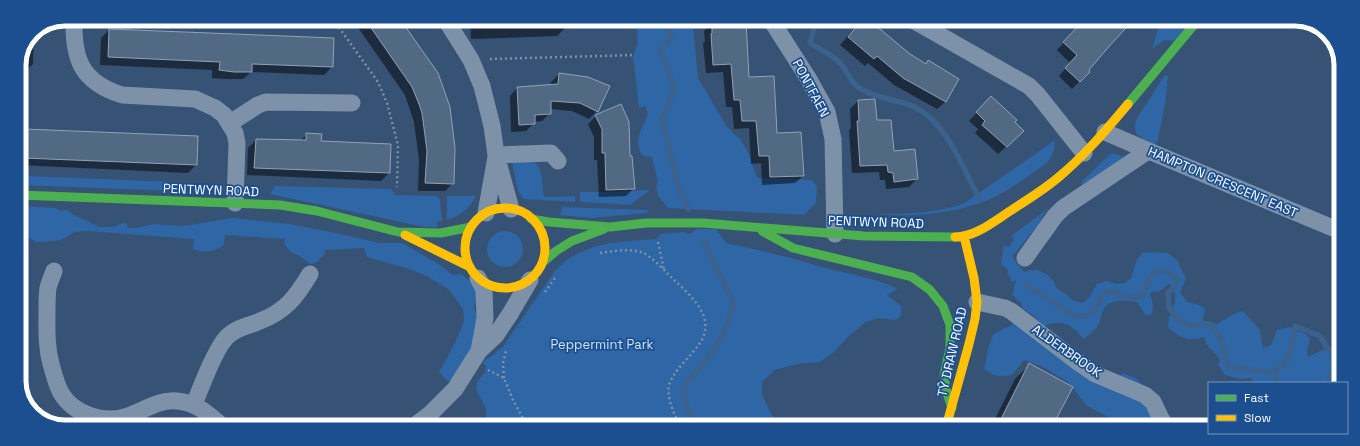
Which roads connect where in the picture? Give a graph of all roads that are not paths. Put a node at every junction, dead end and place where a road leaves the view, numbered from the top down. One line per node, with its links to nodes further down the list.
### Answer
1 (74, 26): 7 (street)
2 (450, 26): 11 (street)
3 (775, 26): 23 (street, PONTFAEN)
4 (924, 26): 10 (street)
5 (1193, 26): 8 (street, PENTWYN ROAD)
6 (352, 103): 7 (street)
7 (230, 123): 14 (street)
8 (1106, 132): 9 (street, HAMPTON CRESCENT EAST); 10 (street, PENTWYN ROAD)
9 (1148, 151): 21 (street, HAMPTON CRESCENT EAST); 25 (street)
10 (1084, 153): 24 (street, PENTWYN ROAD)
11 (496, 155): 12 (street); 15 (street); 16 (street)
12 (558, 161)
13 (26, 195): 14 (street, PENTWYN ROAD)
14 (235, 204): 22 (street, PENTWYN ROAD)
15 (511, 209): 16 (street); 17 (street)
16 (486, 213): 18 (street)
17 (531, 219): 19 (street, PENTWYN ROAD); 26 (street)
18 (471, 227): 22 (street, PENTWYN ROAD); 28 (street)
19 (610, 227): 20 (street, PENTWYN ROAD); 26 (street, PENTWYN ROAD)
20 (756, 227): 23 (street, PENTWYN ROAD); 34 (street)
21 (1334, 228)
22 (398, 232): 28 (street, PENTWYN ROAD)
23 (835, 234): 24 (street, PENTWYN ROAD)
24 (964, 236): 31 (street, TŶ DRAW ROAD)
25 (1025, 258)
26 (543, 262): 30 (street)
27 (54, 271): 33 (street)
28 (474, 273): 30 (street); 32 (street)
29 (310, 274): 33 (street)
30 (530, 280): 32 (street)
31 (977, 302): 34 (street, TŶ DRAW ROAD); 38 (street, ALDERBROOK)
32 (476, 357): 36 (street)
33 (194, 405): 35 (street)
34 (952, 408): 37 (street, TŶ DRAW ROAD)
35 (216, 420)
36 (422, 420)
37 (948, 420)
38 (1162, 420)

